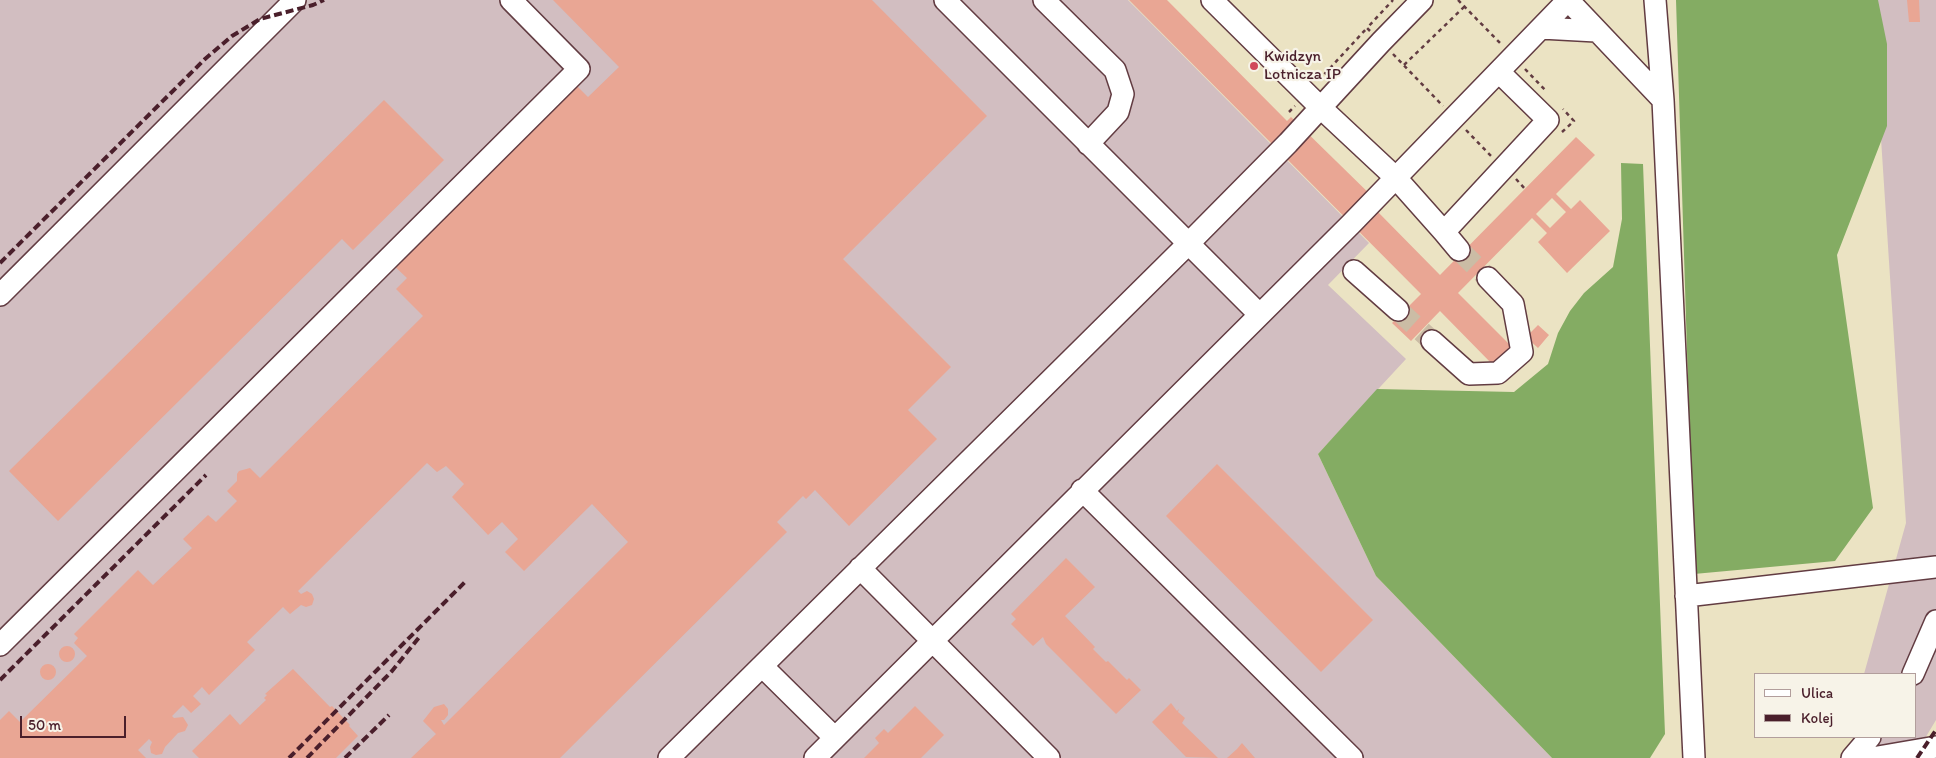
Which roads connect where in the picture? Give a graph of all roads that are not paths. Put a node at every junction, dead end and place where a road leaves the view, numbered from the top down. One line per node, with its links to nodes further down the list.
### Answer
1 (295, 0): 21 (lane)
2 (511, 0): 31 (lane)
3 (945, 0): 14 (lane)
4 (1044, 0): 14 (lane)
5 (1212, 0): 12 (lane)
6 (1422, 0): 12 (lane)
7 (1568, 0): 9 (lane); 10 (lane)
8 (1655, 0): 13 (lane)
9 (1541, 28): 10 (lane); 11 (lane)
10 (1596, 30): 13 (lane)
11 (1498, 72): 15 (lane); 16 (lane)
12 (1313, 100): 15 (lane); 17 (lane)
13 (1663, 100): 28 (lane)
14 (1088, 144): 17 (lane)
15 (1396, 178): 16 (lane); 23 (lane)
16 (1444, 232): 18 (lane)
17 (1189, 243): 23 (lane); 27 (lane)
18 (1459, 250)
19 (1354, 271): 22 (lane)
20 (1488, 278): 24 (lane)
21 (0, 295)
22 (1398, 310)
23 (1259, 314): 25 (lane)
24 (1432, 341)
25 (1082, 490): 30 (lane); 40 (lane)
26 (1936, 567): 28 (lane)
27 (860, 568): 30 (lane); 32 (lane)
28 (1686, 596): 41 (lane)
29 (1936, 622): 33 (lane)
30 (933, 640): 34 (lane); 39 (lane)
31 (0, 644)
32 (762, 666): 34 (lane); 37 (lane)
33 (1913, 673)
34 (835, 738): 38 (lane)
35 (1869, 738): 42 (lane)
36 (1936, 747): 43 (lane)
37 (669, 758)
38 (814, 758)
39 (1049, 758)
40 (1352, 758)
41 (1694, 758)
42 (1852, 758)
43 (1872, 758)

